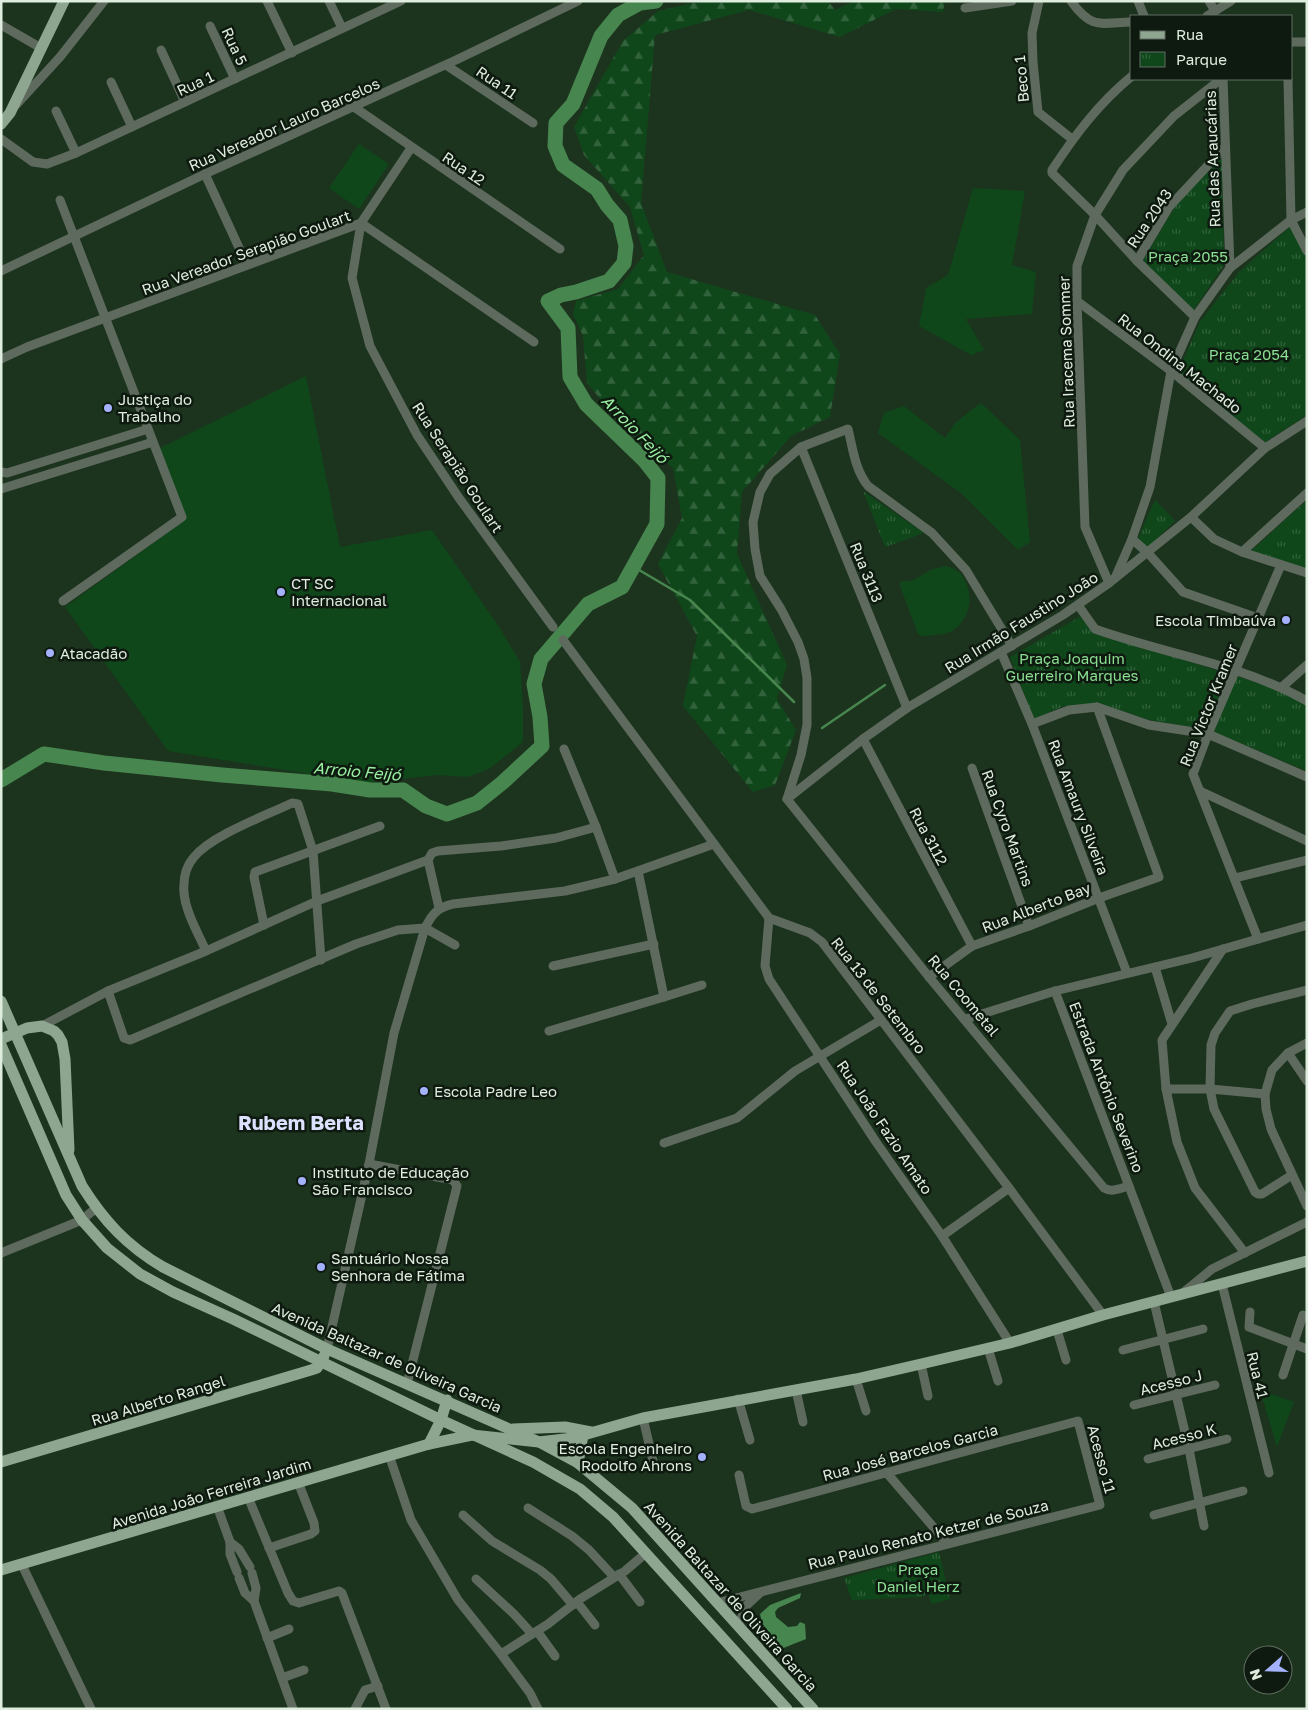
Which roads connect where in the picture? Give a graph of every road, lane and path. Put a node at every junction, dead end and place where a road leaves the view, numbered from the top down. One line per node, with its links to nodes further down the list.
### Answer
1 (64, 1): 22 (main road)
2 (104, 1): 35 (street)
3 (267, 1): 24 (street)
4 (329, 1): 19 (street)
5 (578, 1): 25 (street, Rua Vereador Lauro Barcelos)
6 (1012, 1): 13 (street)
7 (1039, 1): 40 (street, Beco 1)
8 (1071, 1): 16 (street)
9 (1138, 1): 15 (street)
10 (1209, 1): 14 (street)
11 (1231, 1): 14 (street)
12 (396, 2): 19 (street, Rua 1)
13 (965, 8)
14 (1211, 14)
15 (1144, 15)
16 (1130, 22)
17 (1, 25): 22 (street)
18 (210, 26): 27 (street, Rua 5)
19 (342, 28): 24 (street, Rua 1)
20 (1293, 42): 21 (street)
21 (1307, 42)
22 (41, 48): 35 (main road)
23 (161, 50): 32 (street)
24 (292, 52): 27 (street, Rua 1)
25 (446, 64): 33 (street, Rua Vereador Lauro Barcelos); 36 (street, Rua 11)
26 (1130, 78): 40 (street)
27 (235, 79): 32 (street, Rua 1)
28 (1221, 80): 47 (street, Rua Iracema Sommer)
29 (1222, 80): 41 (street, Rua das Araucárias)
30 (1288, 80): 48 (street)
31 (111, 82): 38 (street)
32 (185, 102): 38 (street, Rua 1)
33 (354, 107): 42 (street, Rua 12); 44 (street, Rua Vereador Lauro Barcelos)
34 (56, 111): 43 (street)
35 (10, 113): 37 (main road)
36 (533, 123)
37 (1, 124)
38 (132, 127): 43 (street, Rua 1)
39 (1, 139): 43 (street, Rua 1)
40 (1072, 139): 47 (street)
41 (1225, 147): 53 (street, Rua 2043); 55 (street, Rua das Araucárias)
42 (411, 148): 49 (street, Rua Serapião Goulart); 51 (street, Rua 12)
43 (76, 153)
44 (205, 174): 50 (street, Rua Vereador Lauro Barcelos); 54 (street)
45 (60, 200): 50 (street)
46 (1307, 212): 48 (street, Rua Irmão Faustino João)
47 (1096, 216): 53 (street); 57 (street, Rua Iracema Sommer)
48 (1291, 220): 52 (street); 55 (street, Rua Irmão Faustino João)
49 (361, 223): 54 (street, Rua Vereador Serapião Goulart); 60 (street, Rua Vereador Serapião Goulart); 81 (street, Rua Serapião Goulart)
50 (74, 237): 56 (street, Rua Vereador Lauro Barcelos); 59 (street)
51 (560, 250)
52 (1307, 251)
53 (1137, 261): 58 (street)
54 (247, 265): 59 (street, Rua Vereador Serapião Goulart)
55 (1230, 268): 58 (street, Rua Irmão Faustino João)
56 (1, 271)
57 (1077, 301): 62 (street, Rua Ondina Machado); 77 (street, Rua Iracema Sommer)
58 (1195, 317): 62 (street, Rua Irmão Faustino João)
59 (106, 318): 61 (street, Rua Vereador Serapião Goulart); 64 (street)
60 (534, 342)
61 (1, 359)
62 (1171, 371): 67 (street, Rua Ondina Machado); 72 (street, Rua Irmão Faustino João)
63 (1307, 421): 67 (street)
64 (148, 429): 65 (street); 68 (street)
65 (153, 442): 69 (street); 78 (street)
66 (801, 447): 83 (street); 90 (street, Rua 3113); 98 (street)
67 (1265, 448): 71 (street)
68 (1, 472)
69 (1, 489)
70 (1307, 493): 73 (street)
71 (1191, 517): 73 (street); 74 (street)
72 (1132, 539): 74 (street); 77 (street, Rua Irmão Faustino João)
73 (1242, 552): 75 (street)
74 (1148, 553): 77 (street); 80 (street)
75 (1281, 565): 76 (street); 80 (street, Rua Victor Kramer)
76 (1307, 573)
77 (1112, 582): 79 (street, Rua Irmão Faustino João)
78 (63, 601)
79 (1078, 605): 83 (street, Rua Irmão Faustino João); 86 (street)
80 (1258, 618): 86 (street, Rua Victor Kramer)
81 (553, 627)
82 (563, 640): 102 (street)
83 (1012, 646): 84 (street, Rua Irmão Faustino João)
84 (1001, 652): 90 (street, Rua Irmão Faustino João); 91 (street, Rua Amaury Silveira)
85 (1307, 665): 87 (street)
86 (1235, 671): 87 (street); 92 (street, Rua Victor Kramer)
87 (1282, 687): 88 (street)
88 (1307, 701)
89 (1097, 707): 91 (street); 92 (street); 109 (street, Rua Alberto Bay)
90 (907, 708): 93 (street, Rua Irmão Faustino João)
91 (1032, 724): 109 (street, Rua Amaury Silveira)
92 (1208, 734): 96 (street); 97 (street, Rua Victor Kramer)
93 (863, 739): 98 (street, Rua Irmão Faustino João); 120 (street, Rua 3112)
94 (564, 749): 100 (street)
95 (972, 768): 115 (street, Rua Cyro Martins)
96 (1307, 777)
97 (1200, 791): 101 (street); 107 (street, Rua Victor Kramer)
98 (787, 799): 127 (street, Rua Coometal)
99 (380, 826): 103 (street)
100 (596, 827): 104 (street); 108 (street)
101 (1307, 841)
102 (714, 844): 106 (street); 112 (street)
103 (313, 851): 110 (street); 113 (street); 122 (street)
104 (428, 860): 110 (street); 111 (street)
105 (1307, 860): 107 (street)
106 (638, 871): 108 (street); 118 (street)
107 (1235, 878): 117 (street, Rua Victor Kramer)
108 (615, 879): 111 (street)
109 (1099, 898): 115 (street, Rua Alberto Bay); 126 (street, Rua Amaury Silveira)
110 (317, 901): 113 (street); 123 (street)
111 (439, 908): 116 (street)
112 (768, 918): 135 (street, Rua 13 de Setembro); 143 (street, Rua João Fazio Amato)
113 (264, 925): 122 (street)
114 (1307, 925): 117 (street, Estrada Antônio Severino)
115 (1029, 926): 120 (street, Rua Alberto Bay)
116 (425, 928): 119 (street); 123 (street); 150 (street)
117 (1258, 939): 121 (street, Estrada Antônio Severino)
118 (654, 944): 124 (street); 132 (street)
119 (455, 945)
120 (972, 946): 127 (street, Rua Alberto Bay)
121 (1223, 949): 125 (street, Estrada Antônio Severino); 136 (street)
122 (206, 951): 130 (street)
123 (321, 960): 130 (street)
124 (553, 966)
125 (1155, 967): 126 (street, Estrada Antônio Severino); 136 (street)
126 (1127, 973): 131 (street, Estrada Antônio Severino)
127 (929, 976): 134 (street, Rua Coometal)
128 (702, 985): 132 (street)
129 (1307, 990): 145 (street)
130 (108, 991): 137 (street)
131 (1055, 991): 134 (street); 152 (street, Estrada Antônio Severino)
132 (664, 997): 138 (street)
133 (1, 1001): 139 (main road, Avenida Baltazar de Oliveira Garcia)
134 (966, 1019): 152 (street, Rua Coometal)
135 (882, 1020): 143 (street); 153 (street, Rua 13 de Setembro)
136 (1172, 1024): 146 (street)
137 (42, 1026): 139 (main road); 149 (main road)
138 (550, 1032)
139 (18, 1038): 141 (main road); 149 (main road, Avenida Baltazar de Oliveira Garcia)
140 (1307, 1043): 142 (street)
141 (2, 1047): 156 (main road, Avenida Baltazar de Oliveira Garcia)
142 (1288, 1053): 144 (street); 147 (street)
143 (820, 1055): 148 (street); 158 (street, Rua João Fazio Amato)
144 (1307, 1081)
145 (1210, 1089): 146 (street); 147 (street); 151 (street)
146 (1166, 1090): 160 (street)
147 (1264, 1094): 151 (street)
148 (664, 1143)
149 (70, 1160): 155 (main road, Avenida Baltazar de Oliveira Garcia)
150 (369, 1164): 174 (street); 183 (street)
151 (1292, 1175): 154 (street)
152 (1129, 1186): 163 (street, Estrada Antônio Severino)
153 (1009, 1188): 158 (street); 166 (street, Rua 13 de Setembro)
154 (1307, 1206)
155 (96, 1208): 156 (street); 174 (main road, Avenida Baltazar de Oliveira Garcia)
156 (82, 1220): 159 (street); 178 (main road, Avenida Baltazar de Oliveira Garcia)
157 (1307, 1222): 160 (street)
158 (942, 1236): 171 (street, Rua João Fazio Amato)
159 (1, 1253)
160 (1245, 1253): 163 (street)
161 (1307, 1261): 162 (main road)
162 (1222, 1284): 163 (main road); 210 (street, Rua 41)
163 (1176, 1296): 164 (main road)
164 (1154, 1302): 166 (main road); 170 (street)
165 (1250, 1312): 172 (street)
166 (1103, 1315): 169 (main road)
167 (1303, 1315): 172 (street)
168 (1203, 1329): 170 (street)
169 (1057, 1330): 171 (main road); 177 (street)
170 (1164, 1340): 176 (street); 186 (street)
171 (1010, 1343): 173 (main road)
172 (1294, 1345): 175 (street); 180 (street)
173 (988, 1348): 179 (main road); 182 (street)
174 (326, 1349): 178 (main road); 183 (main road, Avenida Baltazar de Oliveira Garcia)
175 (1307, 1349)
176 (1123, 1350)
177 (1066, 1360)
178 (321, 1362): 193 (main road, Avenida Baltazar de Oliveira Garcia); 207 (main road, Rua Alberto Rangel)
179 (920, 1364): 181 (main road); 187 (street)
180 (1283, 1375)
181 (856, 1379): 185 (main road); 191 (street)
182 (998, 1381)
183 (407, 1384): 189 (main road, Avenida Baltazar de Oliveira Garcia)
184 (1215, 1385): 186 (street, Acesso J)
185 (796, 1390): 188 (main road); 195 (street)
186 (1177, 1395): 190 (street, Acesso J); 203 (street)
187 (928, 1396)
188 (738, 1399): 192 (main road); 200 (street)
189 (447, 1400): 193 (main road); 196 (main road, Avenida Baltazar de Oliveira Garcia)
190 (1134, 1406)
191 (866, 1411)
192 (643, 1418): 197 (main road); 206 (street)
193 (440, 1420): 198 (main road, Avenida Baltazar de Oliveira Garcia); 202 (main road)
194 (1078, 1421): 209 (street, Rua José Barcelos Garcia); 216 (street, Acesso 11)
195 (803, 1422)
196 (509, 1429): 197 (main road); 201 (main road, Avenida Baltazar de Oliveira Garcia)
197 (587, 1434): 201 (main road); 208 (main road)
198 (472, 1435): 201 (main road); 202 (main road, Avenida João Ferreira Jardim); 225 (main road, Avenida Baltazar de Oliveira Garcia)
199 (1227, 1439): 203 (street, Acesso K)
200 (750, 1440)
201 (539, 1442): 208 (main road, Avenida Baltazar de Oliveira Garcia)
202 (429, 1444): 204 (main road, Avenida João Ferreira Jardim)
203 (1190, 1449): 205 (street, Acesso K); 215 (street)
204 (389, 1455): 212 (main road, Avenida João Ferreira Jardim); 240 (street)
205 (1148, 1459)
206 (653, 1461)
207 (1, 1462)
208 (578, 1463): 234 (main road, Avenida Baltazar de Oliveira Garcia)
209 (886, 1472): 211 (street, Rua José Barcelos Garcia); 223 (street)
210 (1269, 1473)
211 (739, 1476)
212 (298, 1482): 214 (main road, Avenida João Ferreira Jardim); 224 (street)
213 (1243, 1491): 215 (street)
214 (248, 1497): 217 (main road, Avenida João Ferreira Jardim); 224 (street)
215 (1200, 1502): 220 (street); 221 (street)
216 (1100, 1504): 223 (street, Rua Paulo Renato Ketzer de Souza)
217 (217, 1506): 222 (street); 226 (main road, Avenida João Ferreira Jardim)
218 (528, 1508): 228 (street)
219 (463, 1514): 233 (street)
220 (1154, 1515)
221 (1204, 1526)
222 (230, 1542): 231 (street); 231 (street)
223 (947, 1543): 230 (street, Rua Paulo Renato Ketzer de Souza)
224 (269, 1548): 244 (street)
225 (646, 1553): 228 (street); 250 (main road, Avenida Baltazar de Oliveira Garcia)
226 (22, 1564): 227 (main road, Avenida João Ferreira Jardim); 245 (street)
227 (1, 1570)
228 (616, 1575): 232 (street); 233 (street)
229 (476, 1579): 238 (street)
230 (763, 1590): 234 (street, Rua Paulo Renato Ketzer de Souza); 236 (street)
231 (254, 1601): 239 (street)
232 (640, 1602)
233 (575, 1603): 235 (street); 238 (street)
234 (717, 1603): 236 (main road, Avenida Baltazar de Oliveira Garcia)
235 (595, 1625)
236 (738, 1625): 251 (main road, Avenida Baltazar de Oliveira Garcia)
237 (289, 1629): 239 (street)
238 (534, 1633): 240 (street); 241 (street)
239 (267, 1638): 243 (street)
240 (501, 1654): 249 (street)
241 (555, 1656)
242 (304, 1670): 243 (street)
243 (282, 1678): 246 (street)
244 (378, 1686): 247 (street); 248 (street)
245 (91, 1709)
246 (294, 1709)
247 (355, 1709)
248 (386, 1709)
249 (538, 1709)
250 (787, 1709)
251 (813, 1709)

